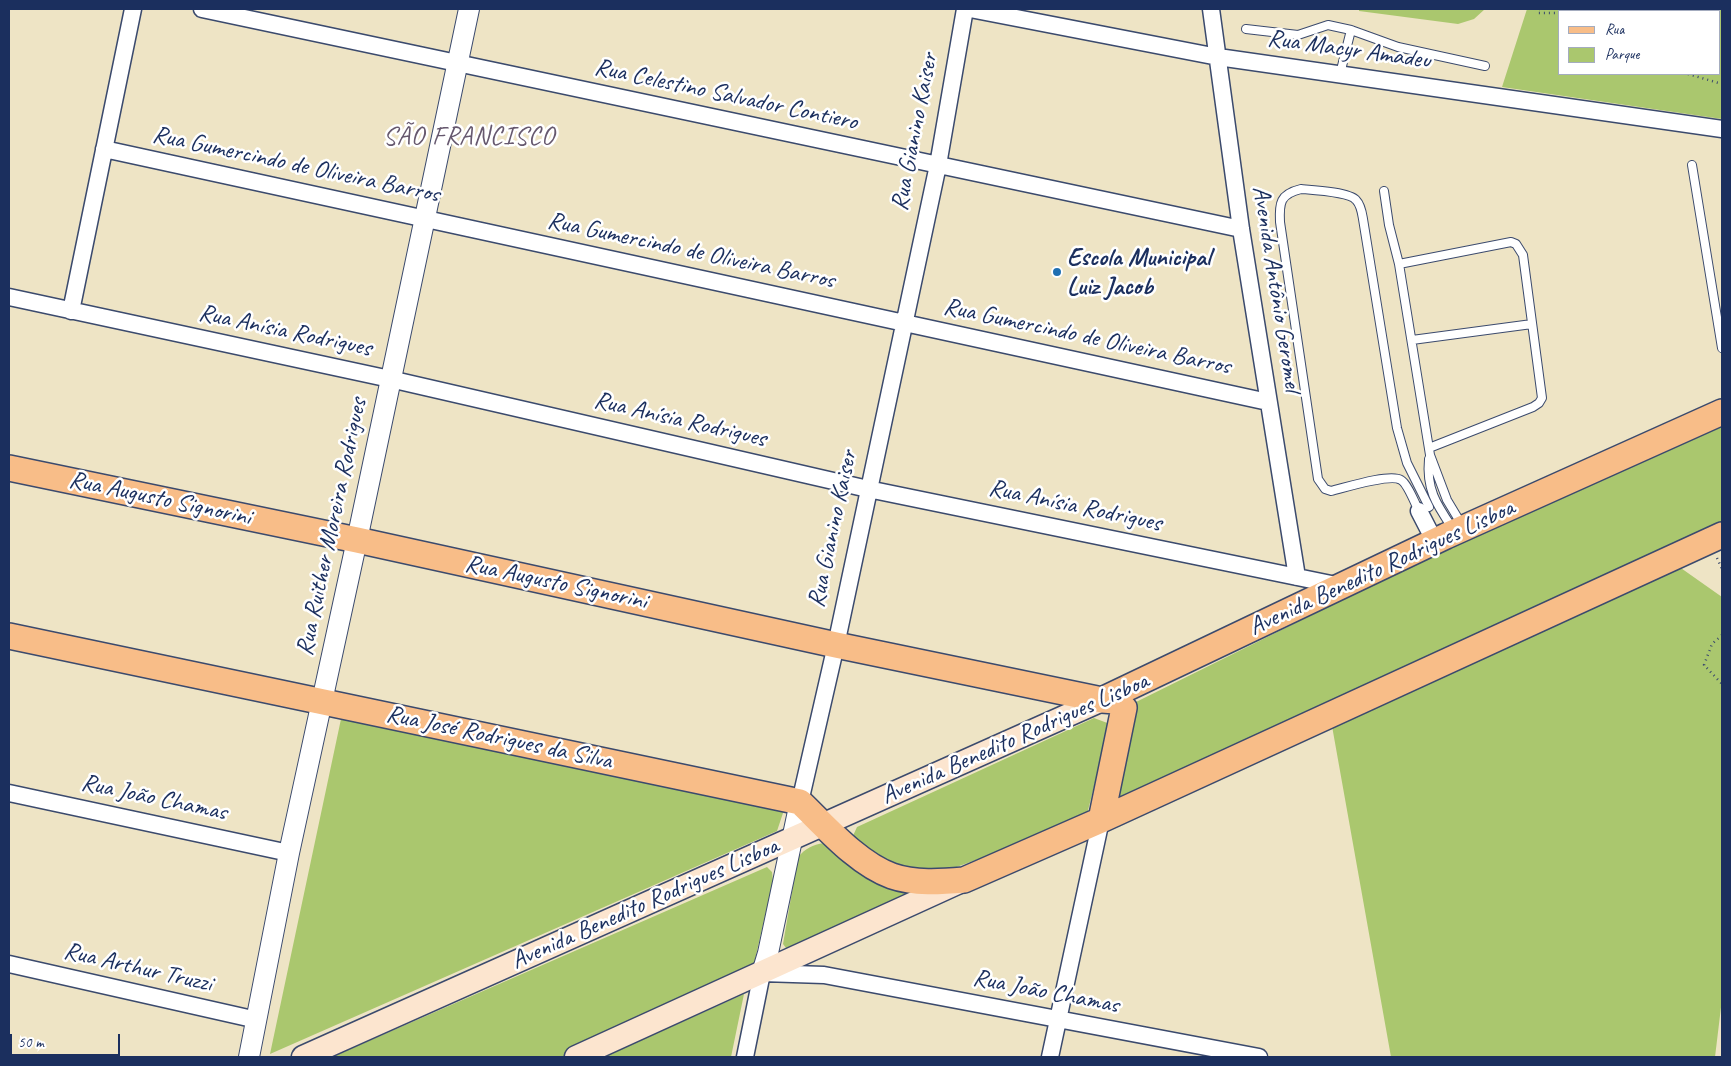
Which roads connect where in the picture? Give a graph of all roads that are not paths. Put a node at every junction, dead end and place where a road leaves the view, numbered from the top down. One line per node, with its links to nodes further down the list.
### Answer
1 (133, 9): 14 (street)
2 (202, 9): 10 (street, Rua Celestino Salvador Contiero)
3 (469, 9): 10 (street, Rua Ruither Moreira Rodrigues)
4 (965, 9): 15 (street, Rua Gianino Kaiser)
5 (970, 9): 9 (street, Rua Macyr Amadeu)
6 (1211, 9): 9 (street, Avenida Antônio Geromel)
7 (1246, 29): 8 (lane)
8 (1351, 30): 11 (lane); 12 (lane)
9 (1218, 57): 12 (street, Rua Macyr Amadeu); 19 (street, Avenida Antônio Geromel)
10 (457, 63): 15 (street, Rua Celestino Salvador Contiero); 18 (street, Rua Ruither Moreira Rodrigues)
11 (1485, 66)
12 (1340, 74): 13 (street, Rua Macyr Amadeu)
13 (1722, 129)
14 (104, 149): 18 (street, Rua Gumercindo de Oliveira Barros); 22 (street)
15 (938, 165): 19 (street, Rua Celestino Salvador Contiero); 23 (street, Rua Gianino Kaiser)
16 (1692, 165): 26 (lane)
17 (1384, 190): 20 (lane)
18 (424, 218): 23 (street, Rua Gumercindo de Oliveira Barros); 27 (street, Rua Ruither Moreira Rodrigues)
19 (1241, 229): 28 (street, Avenida Antônio Geromel)
20 (1399, 264): 24 (lane); 25 (lane)
21 (9, 297): 22 (street, Rua Anísia Rodrigues)
22 (71, 311): 27 (street, Rua Anísia Rodrigues)
23 (904, 323): 28 (street, Rua Gumercindo de Oliveira Barros); 32 (street, Rua Gianino Kaiser)
24 (1532, 324): 25 (lane); 30 (lane)
25 (1412, 340): 30 (lane)
26 (1722, 348)
27 (390, 379): 32 (street, Rua Anísia Rodrigues); 36 (street, Rua Ruither Moreira Rodrigues)
28 (1268, 402): 37 (street, Avenida Antônio Geromel)
29 (1722, 412): 34 (main road, Avenida Benedito Rodrigues Lisboa)
30 (1429, 452): 34 (lane)
31 (9, 468): 36 (main road, Rua Augusto Signorini)
32 (868, 489): 37 (street, Rua Anísia Rodrigues); 40 (street, Rua Gianino Kaiser)
33 (1424, 509): 33 (lane); 34 (street)
34 (1450, 535): 38 (main road, Avenida Benedito Rodrigues Lisboa)
35 (1722, 535): 45 (main road)
36 (357, 540): 40 (main road, Rua Augusto Signorini); 41 (street, Rua Ruither Moreira Rodrigues)
37 (1297, 577): 38 (street, Rua Anísia Rodrigues)
38 (1341, 586): 42 (main road, Avenida Benedito Rodrigues Lisboa)
39 (9, 636): 41 (main road, Rua José Rodrigues da Silva)
40 (836, 645): 42 (main road, Rua Augusto Signorini); 44 (street, Rua Gianino Kaiser)
41 (321, 700): 44 (main road, Rua José Rodrigues da Silva); 48 (street, Rua Ruither Moreira Rodrigues)
42 (1102, 700): 45 (main road, Rua Augusto Signorini); 46 (main road, Avenida Benedito Rodrigues Lisboa)
43 (9, 793): 48 (street, Rua João Chamas)
44 (800, 802): 46 (main road); 47 (street, Rua Gianino Kaiser)
45 (1101, 820): 49 (main road); 55 (street)
46 (824, 825): 47 (main road, Avenida Benedito Rodrigues Lisboa); 49 (main road)
47 (792, 838): 52 (street, Rua Gianino Kaiser); 57 (main road, Avenida Benedito Rodrigues Lisboa)
48 (289, 852): 54 (street, Rua Ruither Moreira Rodrigues)
49 (964, 880): 50 (main road)
50 (820, 945): 52 (main road); 53 (street)
51 (9, 964): 54 (street, Rua Arthur Truzzi)
52 (762, 973): 53 (street, Rua João Chamas); 58 (main road); 59 (street, Rua Gianino Kaiser)
53 (824, 975): 55 (street, Rua João Chamas)
54 (257, 1020): 56 (street, Rua Ruither Moreira Rodrigues)
55 (1059, 1020): 60 (street); 61 (street, Rua João Chamas)
56 (249, 1057)
57 (303, 1057)
58 (576, 1057)
59 (745, 1057)
60 (1050, 1057)
61 (1258, 1057)

